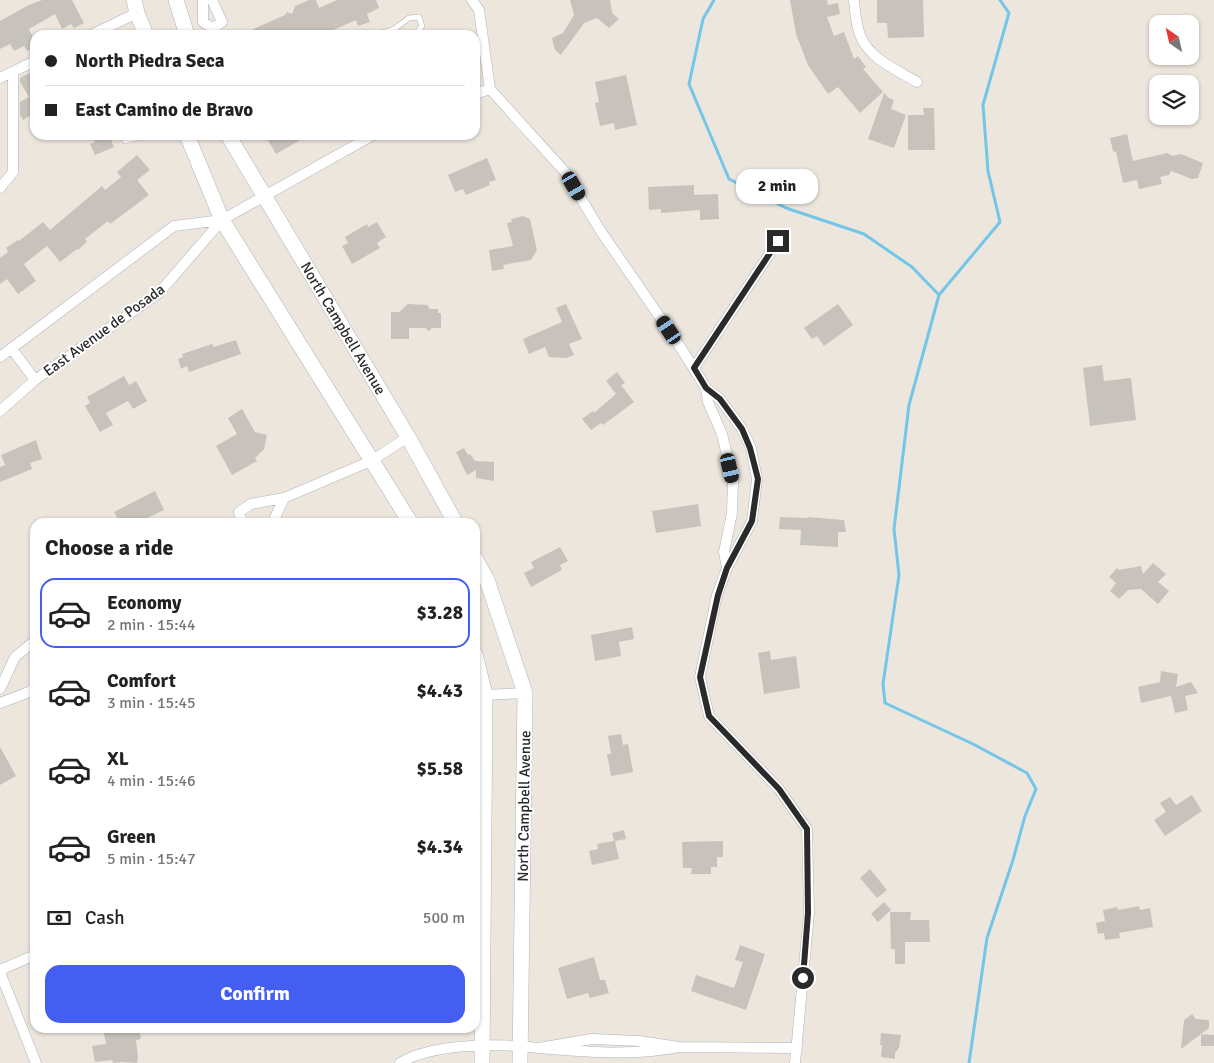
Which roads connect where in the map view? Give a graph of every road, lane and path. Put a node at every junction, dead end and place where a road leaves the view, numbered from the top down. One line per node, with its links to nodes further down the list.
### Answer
1 (176, 0): 9 (main road)
2 (203, 0): 3 (street)
3 (212, 0)
4 (472, 0): 16 (street)
5 (854, 0): 15 (street)
6 (135, 7): 7 (street); 8 (main road)
7 (99, 30)
8 (144, 30)
9 (185, 30)
10 (391, 30): 11 (lane)
11 (419, 30)
12 (30, 64): 13 (street)
13 (13, 72): 14 (street); 23 (street)
14 (0, 78)
15 (917, 82)
16 (490, 89): 17 (street); 29 (street)
17 (480, 92)
18 (128, 140): 22 (lane)
19 (189, 140): 25 (main road)
20 (231, 140): 24 (main road, North Campbell Avenue)
21 (364, 140): 24 (street, East Avenue de Posada)
22 (125, 141)
23 (0, 188)
24 (264, 195): 25 (street, East Avenue de Posada); 33 (main road, North Campbell Avenue)
25 (222, 220): 27 (street, East Avenue de Posada); 30 (street, East Avenue de Posada); 34 (main road)
26 (778, 241): 29 (street)
27 (12, 349): 28 (street, East Avenue de Posada); 30 (street)
28 (0, 358)
29 (694, 368): 31 (street)
30 (35, 380): 32 (street, East Avenue de Posada)
31 (706, 388): 41 (street); 41 (street)
32 (0, 411)
33 (408, 437): 34 (street); 39 (main road, North Campbell Avenue)
34 (371, 461): 35 (street); 38 (main road)
35 (284, 498): 36 (street); 37 (street)
36 (241, 518)
37 (275, 518)
38 (407, 518)
39 (453, 518)
40 (480, 567): 45 (main road, North Campbell Avenue)
41 (727, 568): 52 (street)
42 (30, 646): 43 (street)
43 (0, 689)
44 (30, 691): 47 (street)
45 (525, 694): 46 (street); 51 (main road, North Campbell Avenue)
46 (480, 697): 50 (main road)
47 (0, 703)
48 (30, 958): 49 (street)
49 (0, 971): 53 (street)
50 (483, 1046): 51 (street); 54 (street); 55 (main road)
51 (520, 1046): 52 (street); 56 (main road, North Campbell Avenue)
52 (797, 1048): 57 (street)
53 (36, 1063)
54 (400, 1063)
55 (482, 1063)
56 (520, 1063)
57 (796, 1063)

